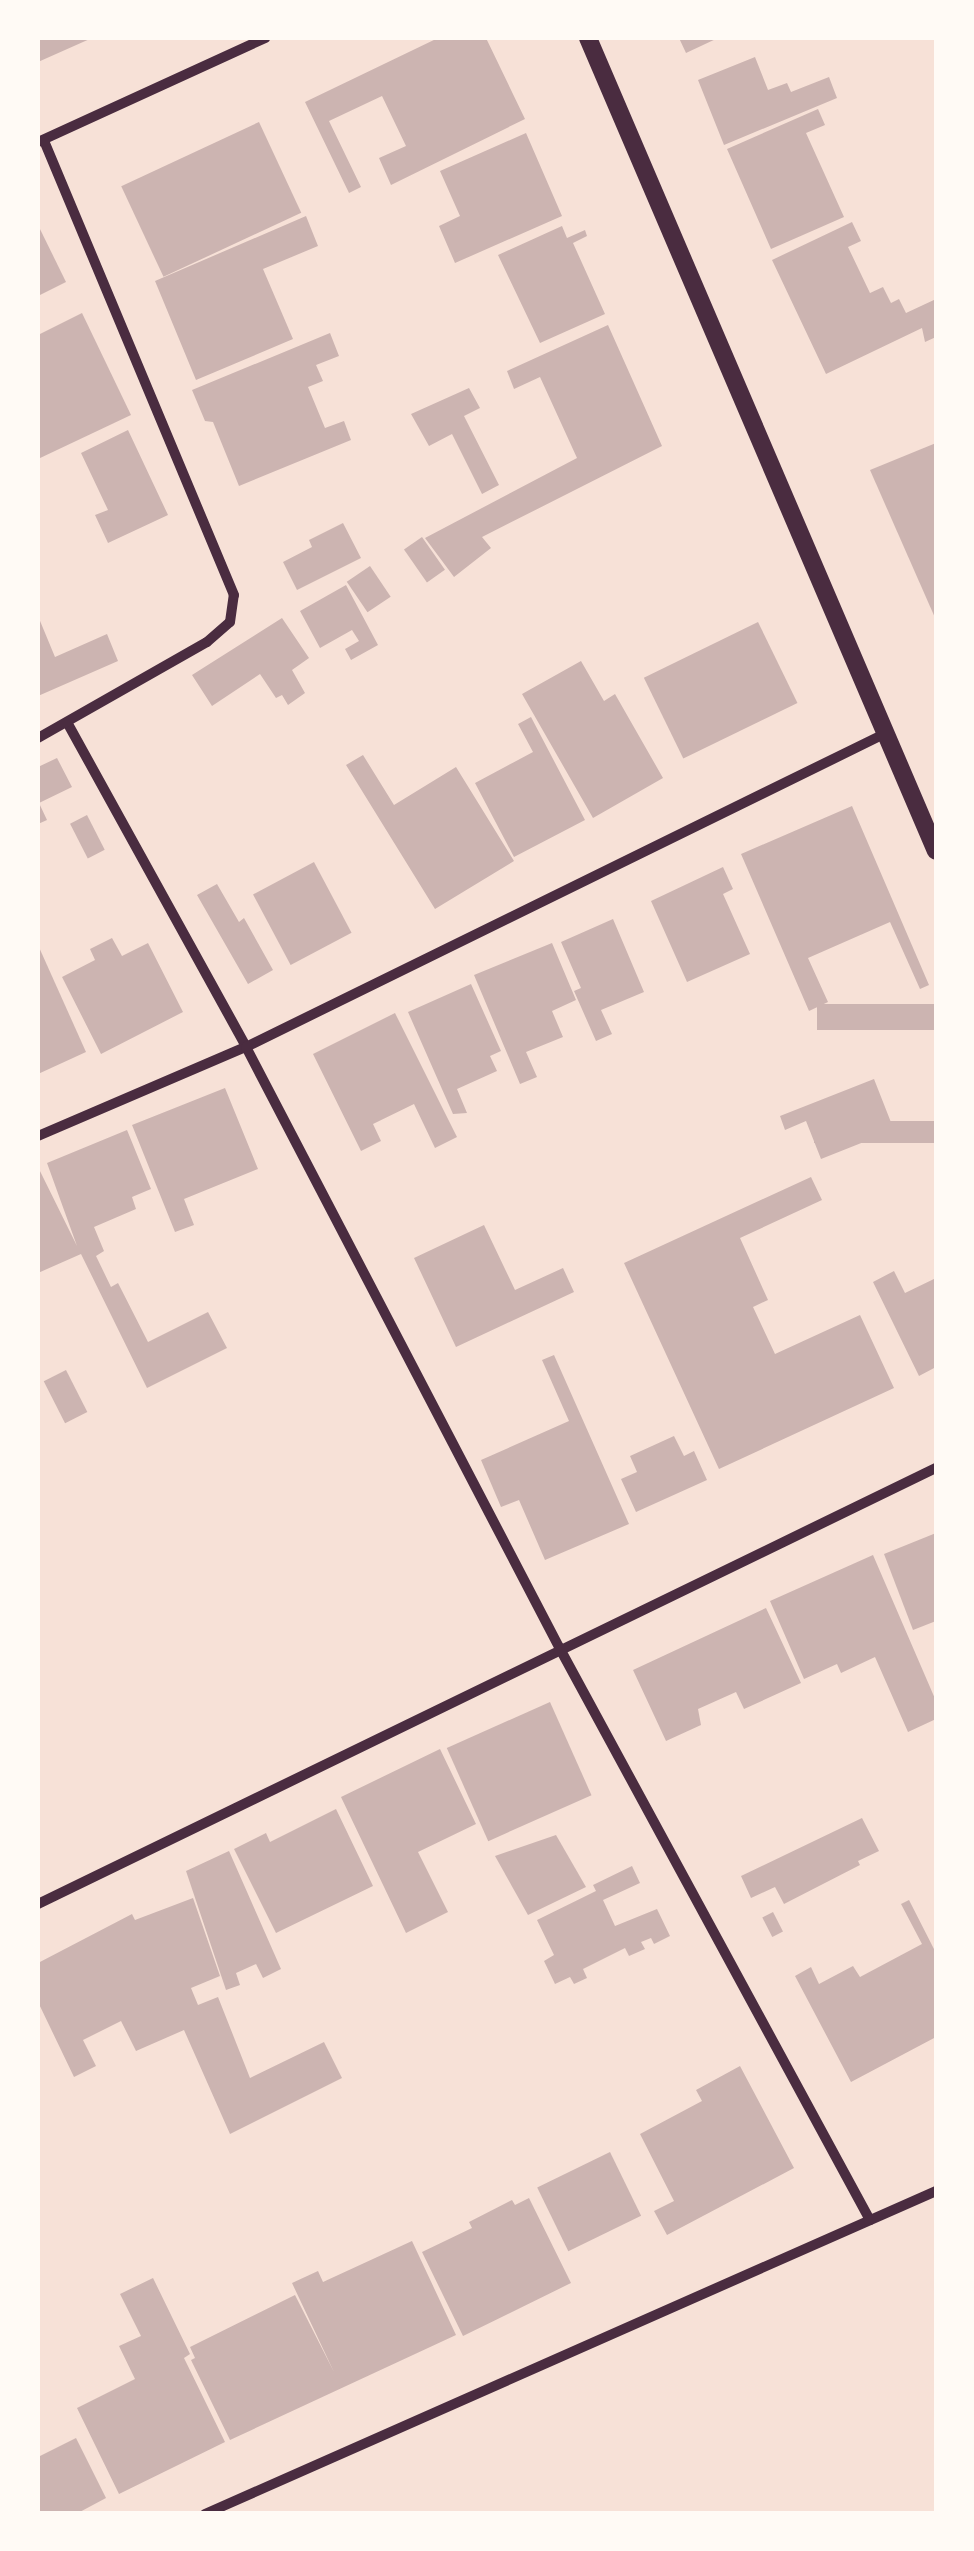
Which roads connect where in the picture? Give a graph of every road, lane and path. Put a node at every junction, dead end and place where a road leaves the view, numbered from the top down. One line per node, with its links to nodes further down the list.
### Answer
1 (265, 38): 3 (street)
2 (588, 38): 5 (street)
3 (41, 141): 4 (street)
4 (68, 724): 6 (street); 8 (street)
5 (884, 734): 7 (street); 8 (street)
6 (38, 738)
7 (936, 851)
8 (246, 1048): 9 (street); 11 (street)
9 (38, 1136)
10 (936, 1468): 11 (street)
11 (559, 1647): 12 (street); 14 (street)
12 (38, 1904)
13 (936, 2191): 14 (street)
14 (870, 2220): 15 (street)
15 (206, 2514)

